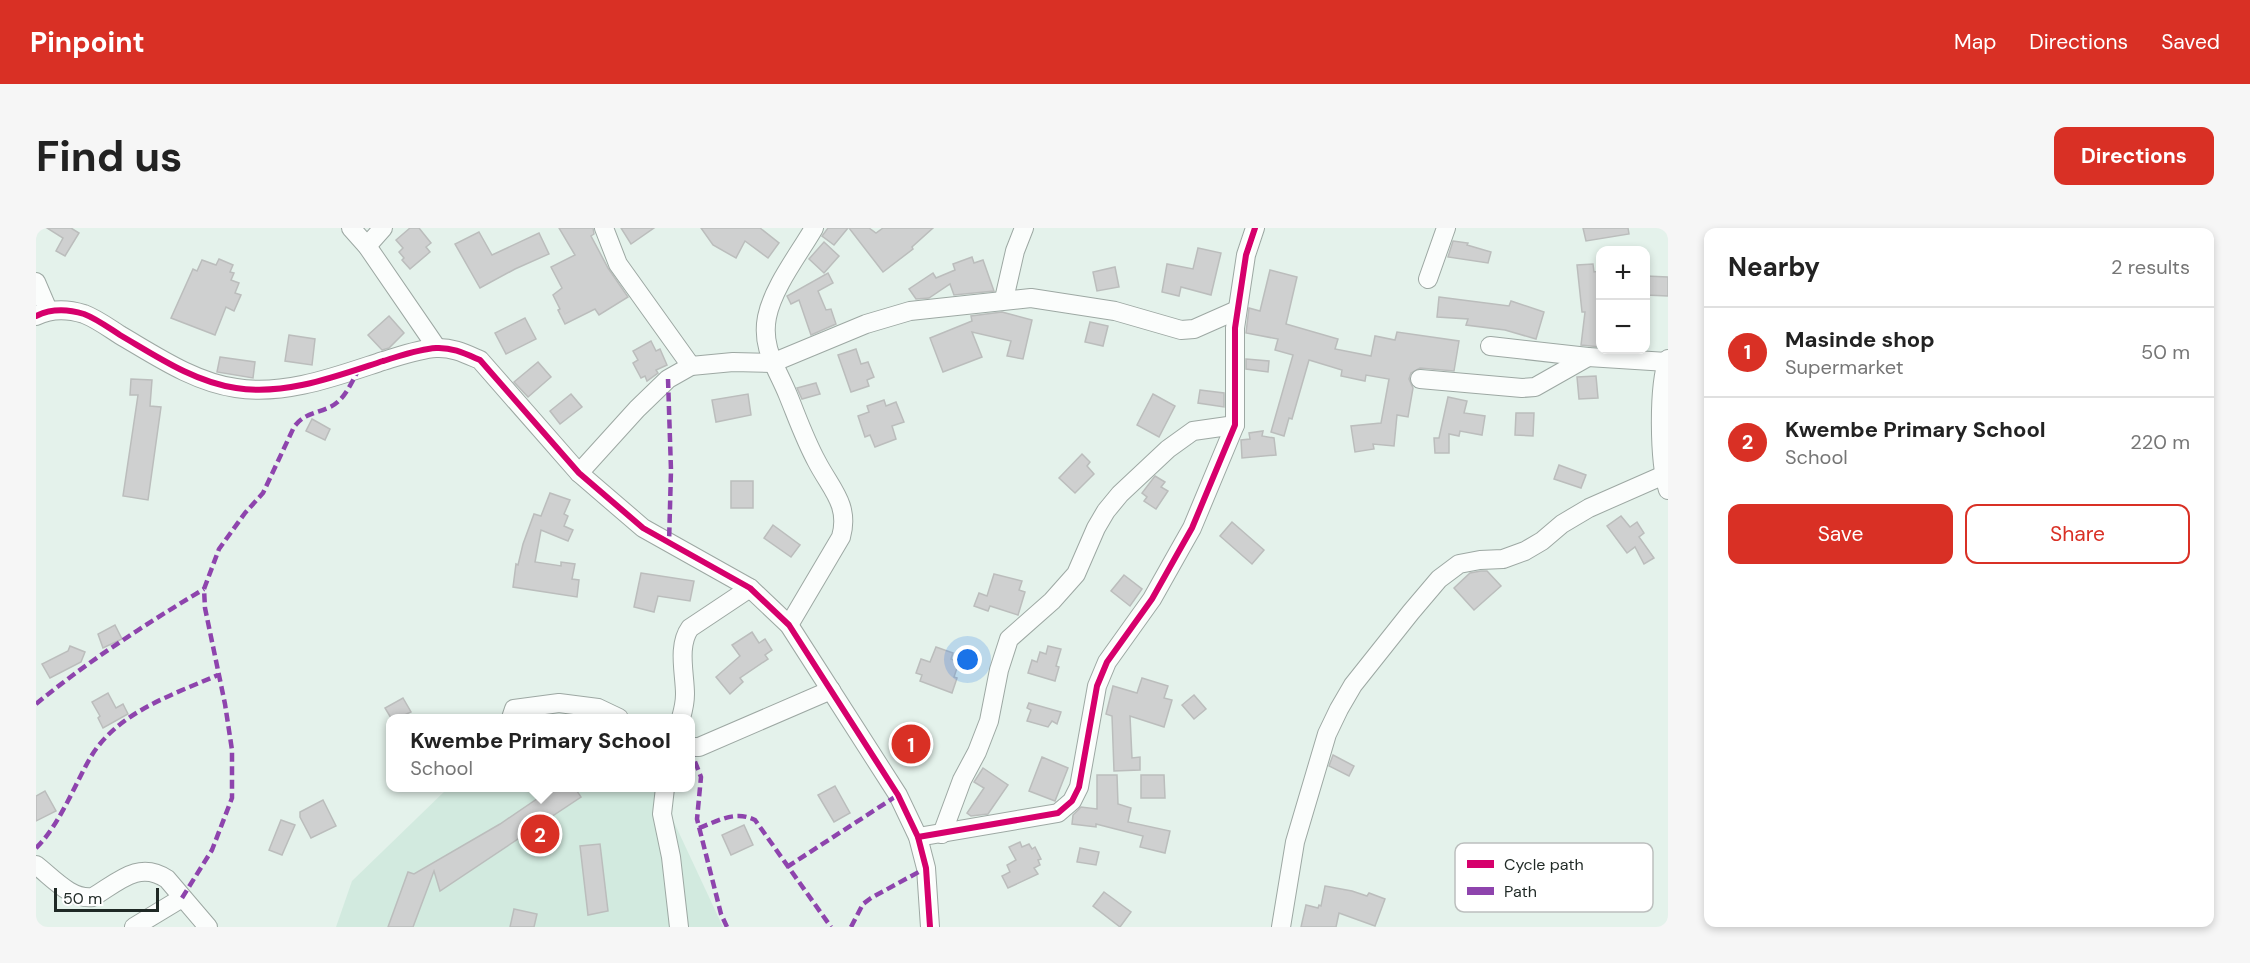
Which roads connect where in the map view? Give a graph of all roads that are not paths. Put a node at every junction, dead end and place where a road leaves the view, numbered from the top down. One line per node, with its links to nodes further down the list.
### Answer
1 (351, 228): 8 (street)
2 (383, 228): 8 (street)
3 (604, 228): 19 (street)
4 (814, 228): 18 (street)
5 (1024, 228): 11 (street)
6 (1255, 228): 12 (street)
7 (1446, 228): 9 (street)
8 (367, 246): 15 (street)
9 (1428, 279)
10 (36, 282): 13 (street)
11 (1004, 299): 12 (street); 18 (street)
12 (1237, 310): 21 (street)
13 (42, 313): 15 (street)
14 (1490, 346): 16 (street)
15 (437, 348): 22 (street)
16 (1588, 357): 17 (street); 20 (street)
17 (1667, 361): 23 (street)
18 (772, 363): 19 (street); 25 (street)
19 (691, 366): 22 (street)
20 (1420, 379)
21 (1235, 425): 32 (street); 32 (street)
22 (579, 473): 24 (street)
23 (1666, 482): 40 (street)
24 (750, 588): 25 (street); 29 (street)
25 (789, 625): 26 (street)
26 (831, 690): 30 (street); 33 (street)
27 (512, 714): 28 (street)
28 (611, 714)
29 (682, 714)
30 (695, 747)
31 (665, 792): 38 (street)
32 (942, 834): 33 (street)
33 (918, 837): 39 (street)
34 (36, 865): 35 (street)
35 (182, 898): 36 (street); 37 (street)
36 (134, 927)
37 (208, 927)
38 (679, 927)
39 (930, 927)
40 (1281, 927)

